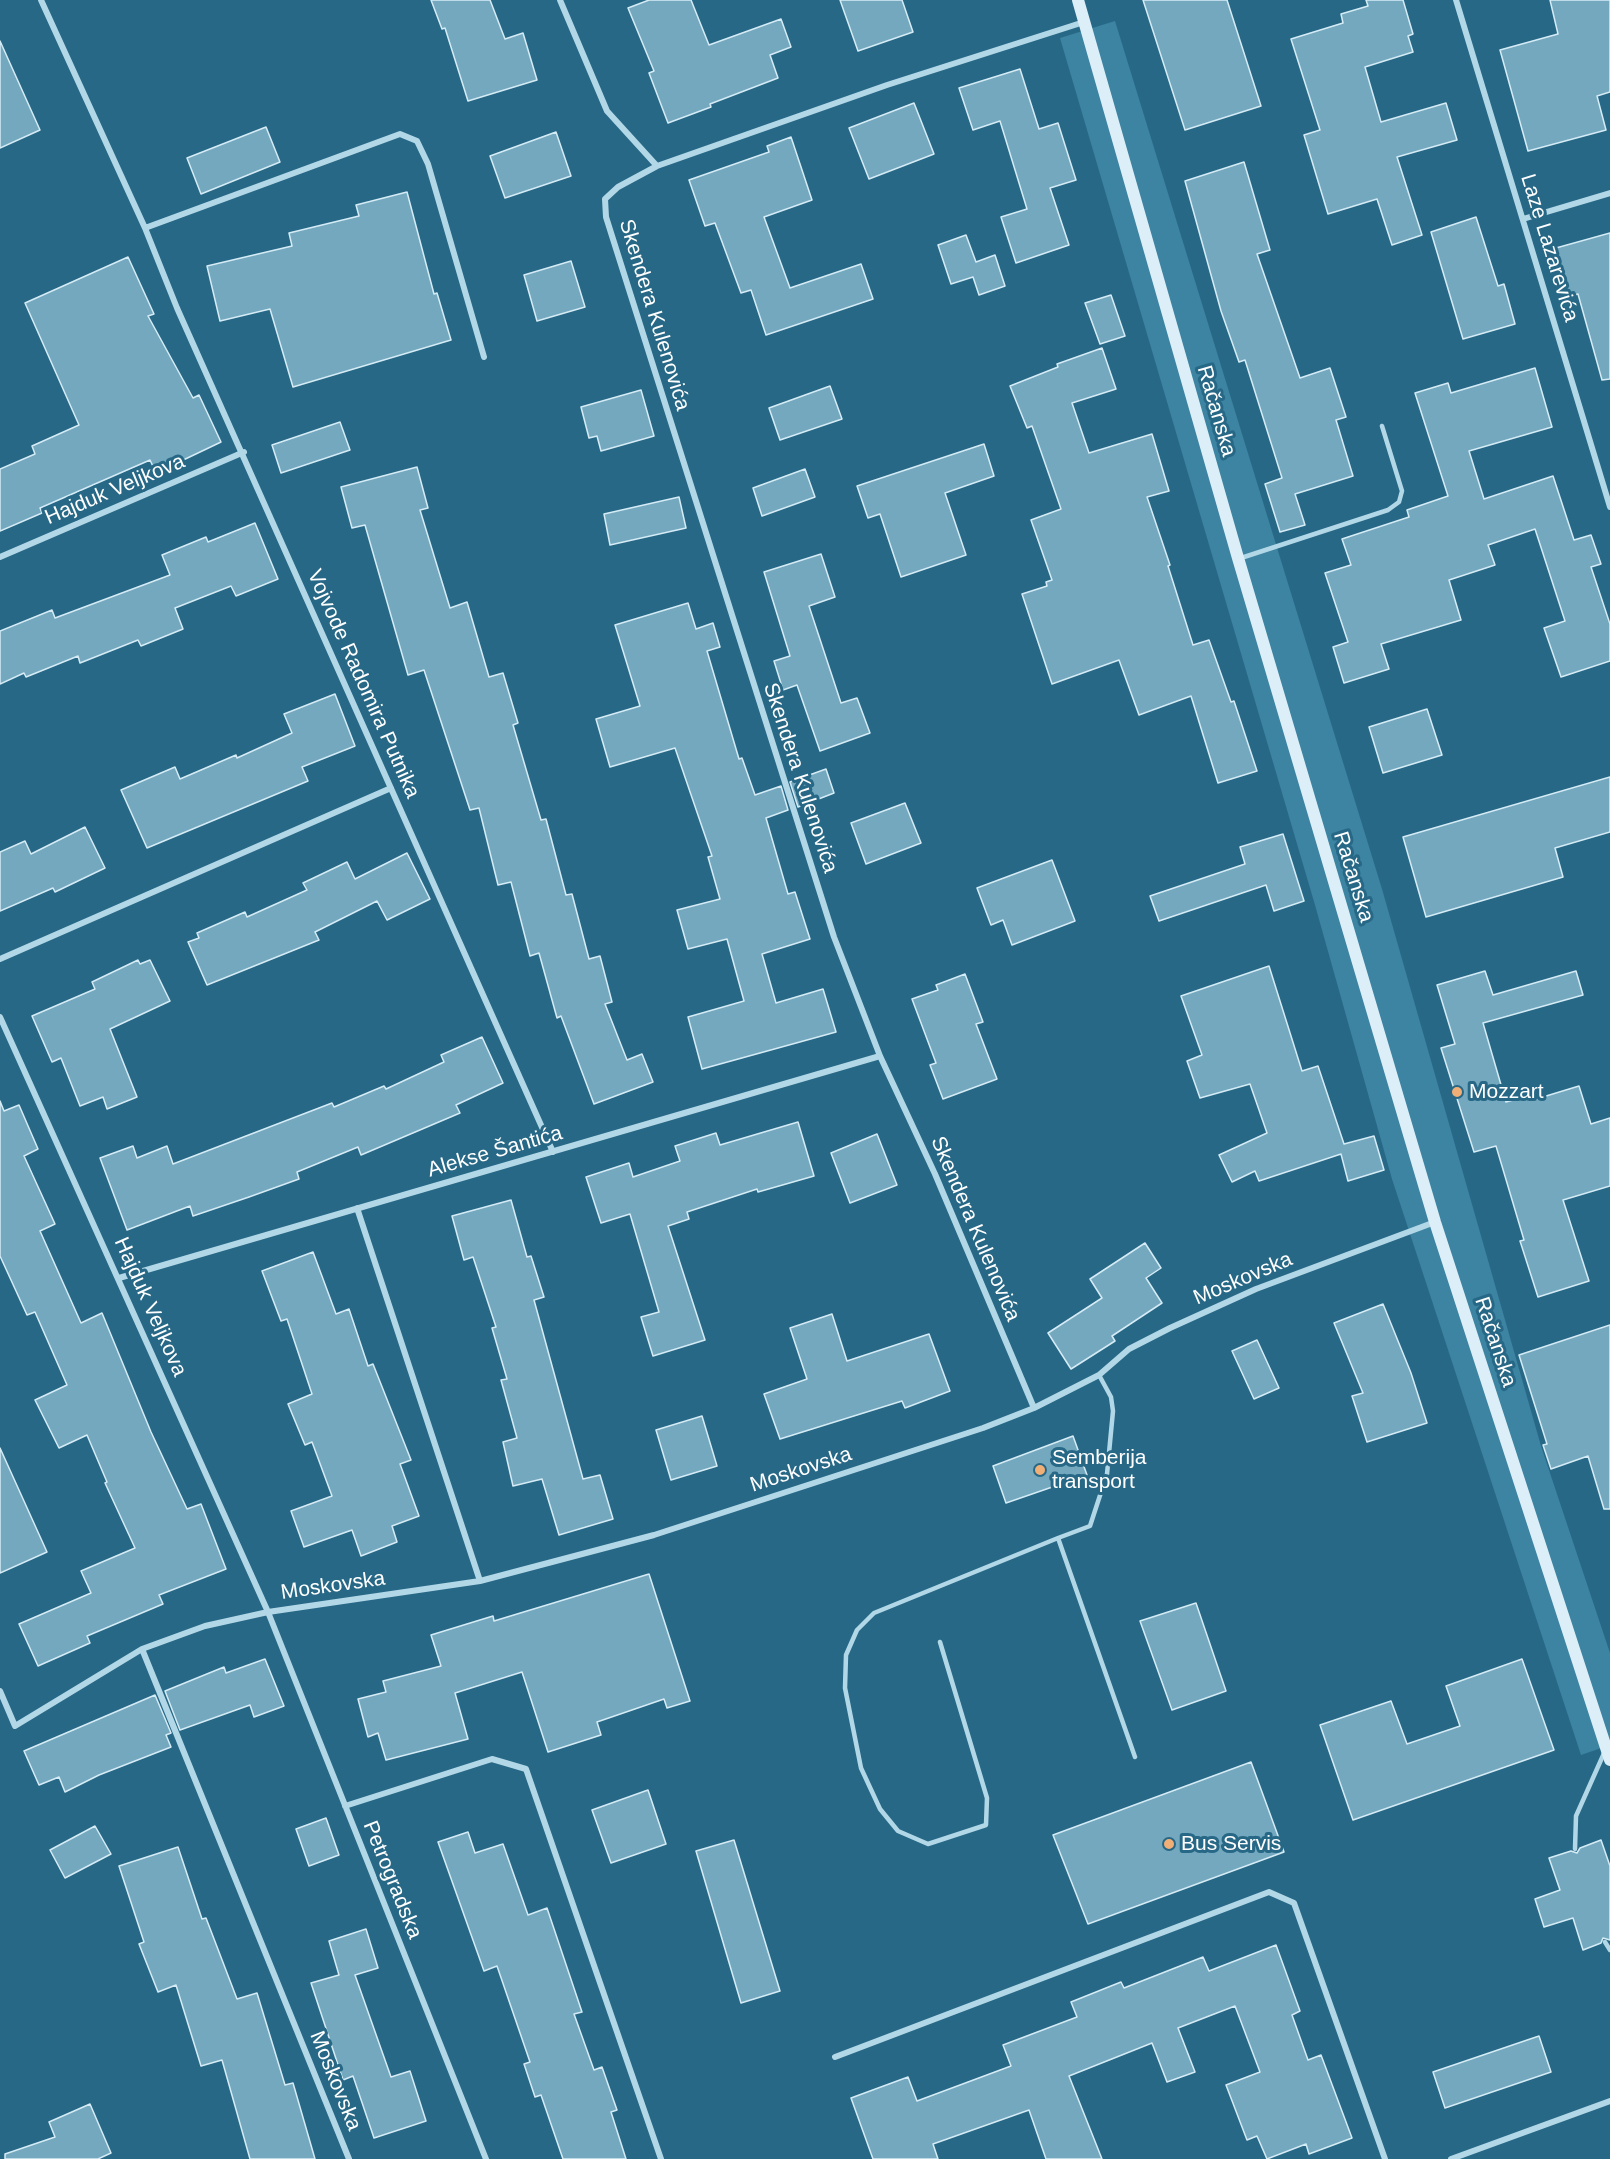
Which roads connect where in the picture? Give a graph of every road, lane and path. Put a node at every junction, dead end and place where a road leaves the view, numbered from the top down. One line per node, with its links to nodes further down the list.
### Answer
1 (41, 0): 9 (street, Vojvode Radomira Putnika)
2 (560, 0): 6 (street)
3 (1078, 0): 5 (main road, Račanska)
4 (1456, 0): 8 (street, Laze Lazarevića)
5 (1084, 22): 6 (street); 15 (main road, Račanska)
6 (657, 166): 19 (street, Skendera Kulenovića)
7 (1610, 193): 8 (street)
8 (1523, 219): 13 (street, Laze Lazarevića)
9 (145, 228): 10 (street); 12 (street, Vojvode Radomira Putnika)
10 (484, 357)
11 (1382, 426): 15 (lane)
12 (244, 452): 14 (street, Hajduk Veljkova); 16 (street, Vojvode Radomira Putnika)
13 (1610, 507)
14 (0, 557)
15 (1238, 558): 22 (main road, Račanska)
16 (391, 788): 17 (street); 20 (street, Vojvode Radomira Putnika)
17 (0, 959)
18 (0, 1017): 23 (street, Hajduk Veljkova)
19 (880, 1056): 20 (street, Alekse Šantića); 25 (street, Skendera Kulenovića)
20 (553, 1152): 21 (street, Alekse Šantića)
21 (357, 1208): 23 (street, Alekse Šantića); 27 (street)
22 (1435, 1222): 24 (street, Moskovska); 32 (main road, Račanska)
23 (119, 1278): 28 (street, Hajduk Veljkova)
24 (1099, 1375): 25 (street, Moskovska); 26 (lane)
25 (1034, 1408): 27 (street, Moskovska)
26 (1058, 1538): 29 (lane); 33 (lane)
27 (480, 1581): 28 (street, Moskovska)
28 (268, 1612): 30 (street, Moskovska); 34 (street, Petrogradska)
29 (940, 1642)
30 (142, 1649): 31 (street, Moskovska); 40 (street, Moskovska)
31 (0, 1691)
32 (1608, 1754): 35 (lane)
33 (1135, 1757)
34 (345, 1806): 41 (street, Petrogradska); 42 (street)
35 (1575, 1849)
36 (1605, 1942): 37 (lane)
37 (1610, 1950)
38 (836, 2057): 43 (street)
39 (1610, 2101): 44 (street)
40 (349, 2159)
41 (486, 2159)
42 (661, 2159)
43 (1385, 2159)
44 (1451, 2159)

